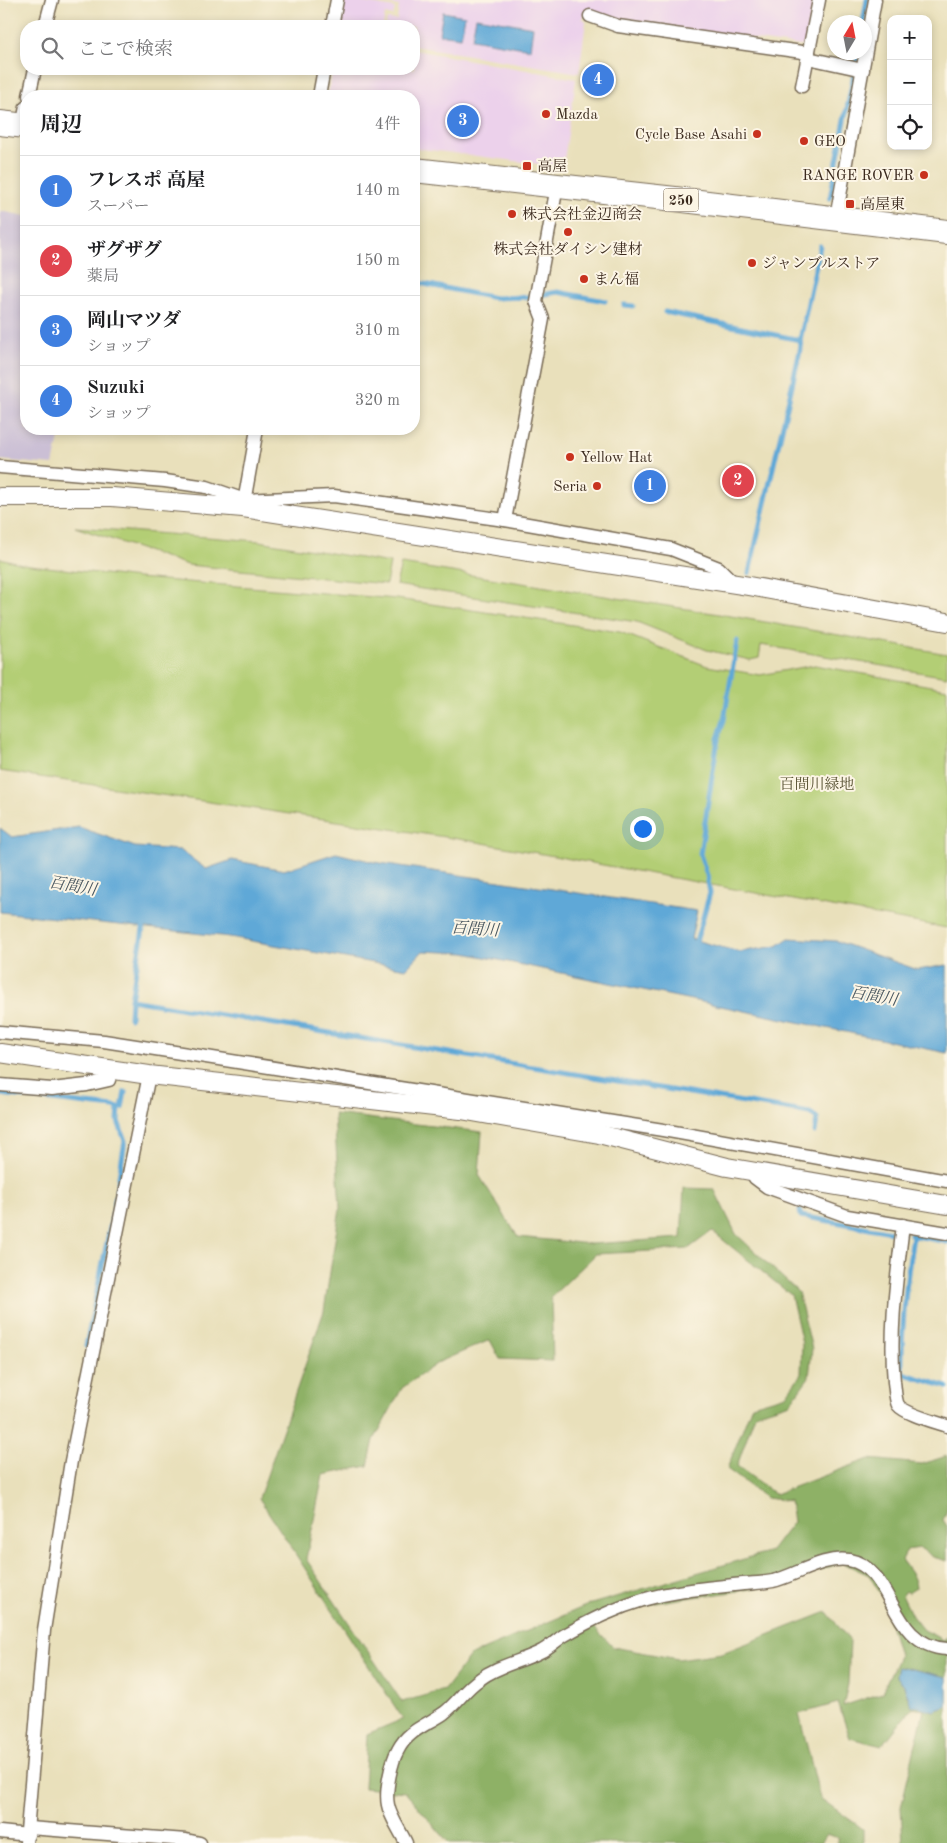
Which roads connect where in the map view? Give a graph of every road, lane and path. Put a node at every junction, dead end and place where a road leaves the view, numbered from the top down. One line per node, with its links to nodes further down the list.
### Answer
1 (52, 0): 6 (street)
2 (337, 0): 7 (street)
3 (819, 0): 8 (street)
4 (875, 0): 9 (street)
5 (590, 16): 8 (street)
6 (47, 20)
7 (333, 20)
8 (808, 56): 9 (street); 12 (street)
9 (858, 69): 17 (street)
10 (34, 75): 13 (street)
11 (323, 75): 14 (street)
12 (802, 86)
13 (30, 90)
14 (320, 90)
15 (420, 171): 16 (highway, 250)
16 (557, 186): 17 (highway, 250); 23 (street)
17 (836, 218): 18 (highway, 250)
18 (947, 232)
19 (256, 435): 22 (street)
20 (0, 467): 22 (street)
21 (0, 497): 22 (street)
22 (244, 504): 23 (street); 24 (street)
23 (505, 520): 24 (street)
24 (736, 584): 25 (street)
25 (947, 622)
26 (0, 1032): 32 (street)
27 (0, 1052): 28 (street)
28 (111, 1068): 29 (street); 30 (street)
29 (149, 1074): 31 (street); 39 (street)
30 (0, 1085)
31 (751, 1170): 33 (street); 34 (street)
32 (947, 1181)
33 (947, 1205)
34 (902, 1230): 35 (street); 36 (street)
35 (947, 1233)
36 (947, 1426)
37 (947, 1649): 41 (street)
38 (0, 1832): 39 (street)
39 (28, 1836): 40 (street)
40 (200, 1843)
41 (406, 1843)

